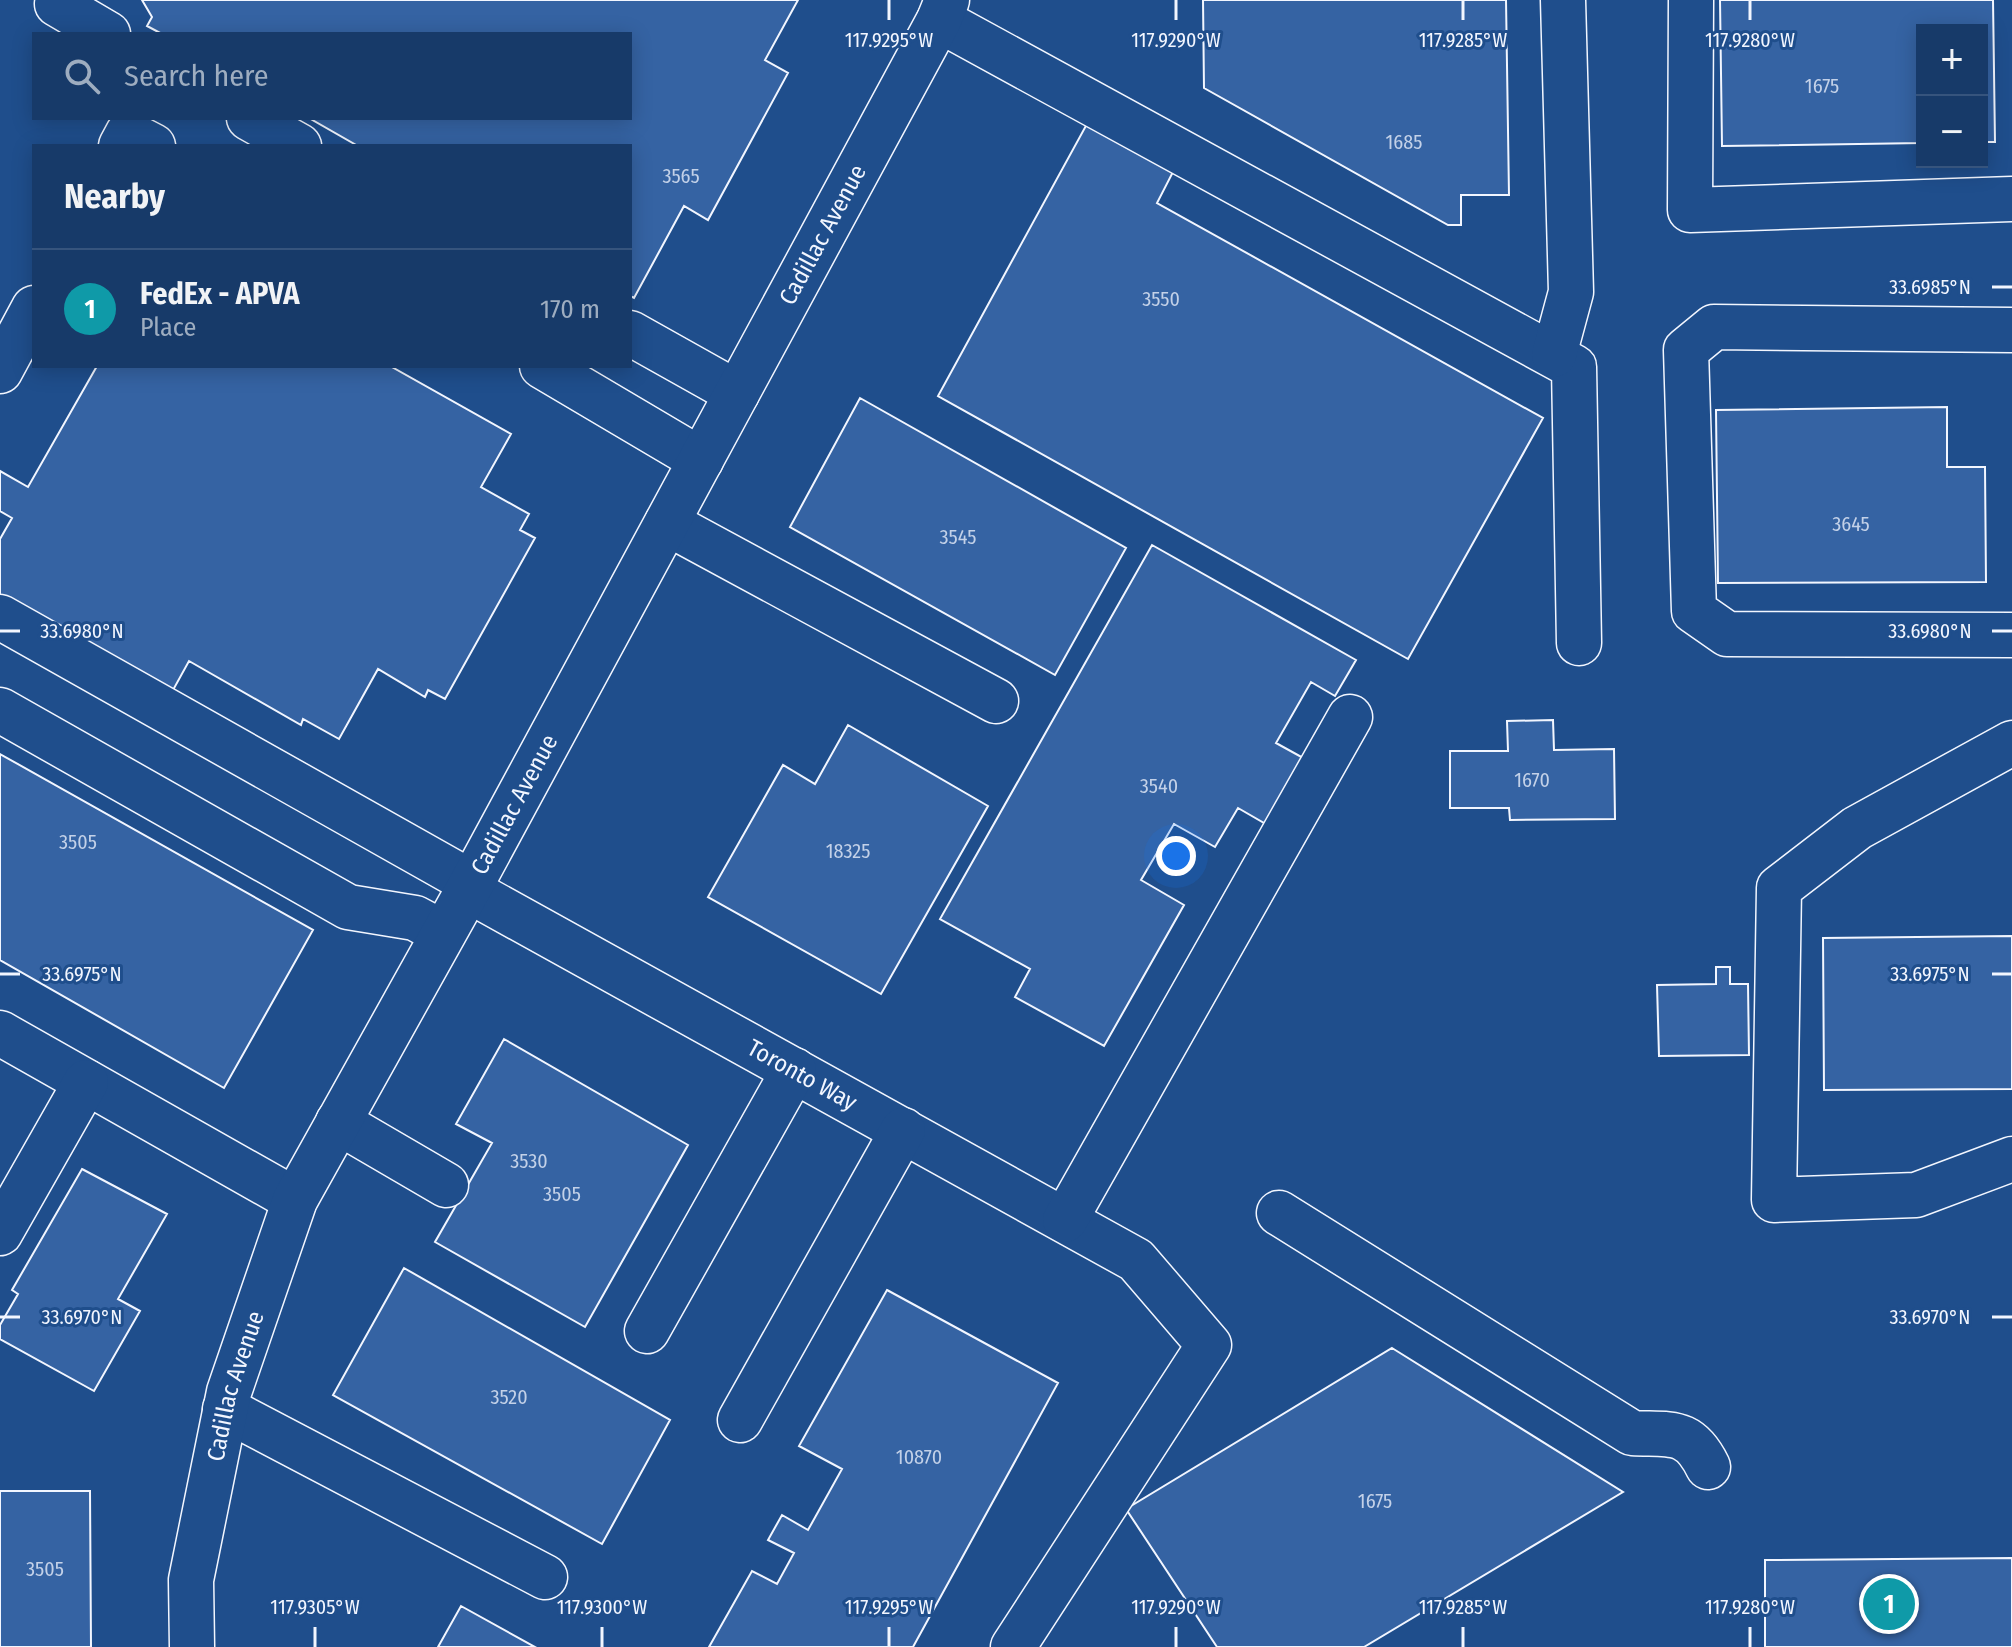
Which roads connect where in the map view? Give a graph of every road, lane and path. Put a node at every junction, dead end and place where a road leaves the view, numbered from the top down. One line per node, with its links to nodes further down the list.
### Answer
1 (59, 0): 5 (street)
2 (1563, 0): 14 (street)
3 (1691, 0): 10 (street)
4 (943, 10): 14 (street); 17 (street, Cadillac Avenue)
5 (105, 32)
6 (253, 120): 9 (street)
7 (122, 144): 8 (street)
8 (149, 144)
9 (295, 144)
10 (2012, 199)
11 (32, 312): 16 (street)
12 (2012, 330): 21 (street)
13 (632, 334): 17 (street)
14 (1554, 355): 22 (street)
15 (545, 368): 18 (street)
16 (0, 371)
17 (737, 393): 18 (street, Cadillac Avenue)
18 (701, 460): 19 (street, Cadillac Avenue)
19 (667, 523): 23 (street); 27 (street, Cadillac Avenue)
20 (0, 617): 27 (street, Toronto Way)
21 (2012, 635)
22 (1579, 643)
23 (996, 701)
24 (0, 710): 28 (street)
25 (1350, 717): 38 (street)
26 (2012, 743): 34 (street)
27 (470, 886): 28 (street, Cadillac Avenue); 30 (street, Toronto Way)
28 (443, 933): 32 (street, Cadillac Avenue)
29 (0, 1033): 31 (street)
30 (794, 1070): 33 (street, Toronto Way); 40 (street)
31 (86, 1082): 36 (street); 39 (street)
32 (338, 1122): 35 (street); 36 (street, Cadillac Avenue)
33 (903, 1130): 38 (street, Toronto Way); 42 (street)
34 (2012, 1159)
35 (446, 1185)
36 (295, 1200): 41 (street, Cadillac Avenue)
37 (1279, 1213): 43 (street)
38 (1065, 1220): 46 (street, Toronto Way)
39 (0, 1233)
40 (647, 1331)
41 (225, 1409): 44 (street); 45 (street, Cadillac Avenue)
42 (740, 1420)
43 (1708, 1467)
44 (545, 1577)
45 (192, 1647)
46 (1013, 1647)

